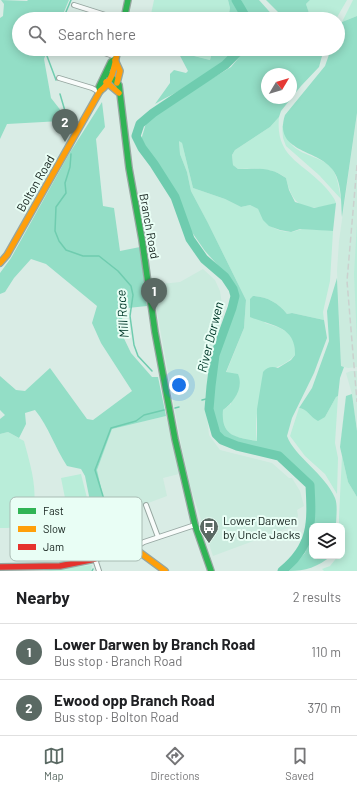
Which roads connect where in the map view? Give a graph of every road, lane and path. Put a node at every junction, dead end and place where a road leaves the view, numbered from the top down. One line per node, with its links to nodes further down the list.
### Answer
1 (128, 0): 4 (main road)
2 (74, 5): 3 (street)
3 (96, 12)
4 (125, 12)
5 (110, 56): 6 (street)
6 (115, 58): 7 (main road, Bolton Road); 8 (main road, Bolton Road); 11 (main road)
7 (106, 73): 8 (main road); 10 (main road, Bolton Road)
8 (111, 76): 11 (main road); 12 (main road, Bolton Road)
9 (59, 78): 13 (street)
10 (102, 80): 12 (main road); 13 (main road, Bolton Road)
11 (117, 83): 14 (main road, Branch Road)
12 (108, 84): 13 (main road, Bolton Road); 14 (main road)
13 (100, 92): 15 (main road, Bolton Road)
14 (119, 94): 17 (main road, Branch Road)
15 (0, 263)
16 (146, 506): 18 (street)
17 (195, 525): 18 (street); 26 (main road, Branch Road)
18 (158, 537): 19 (street)
19 (142, 543)
20 (142, 554): 24 (main road)
21 (83, 561): 23 (main road)
22 (96, 561): 25 (street)
23 (0, 567)
24 (163, 570)
25 (99, 571)
26 (211, 571)

